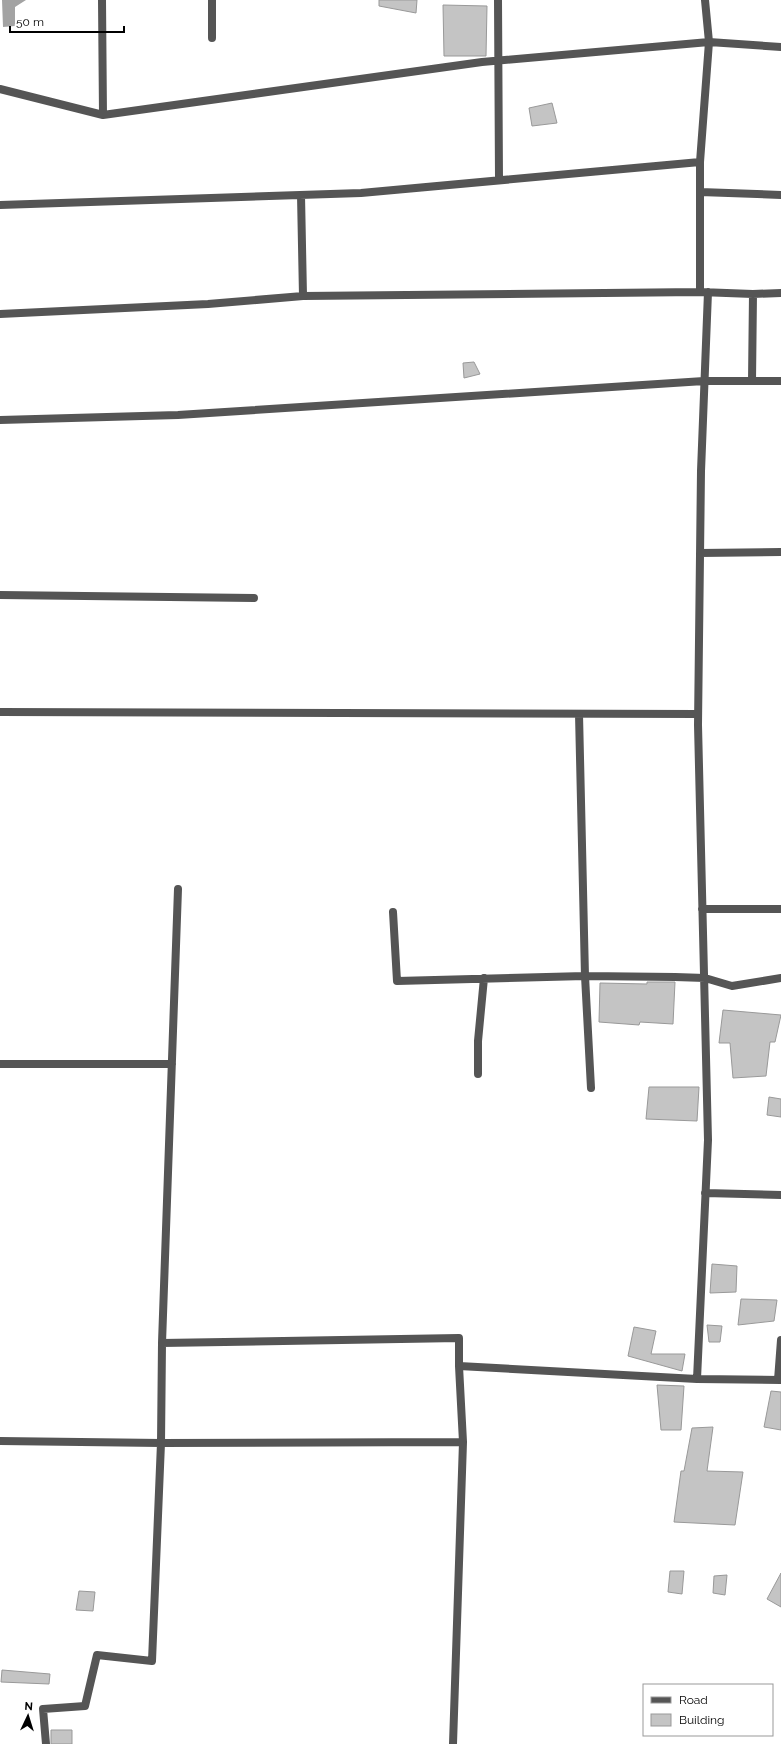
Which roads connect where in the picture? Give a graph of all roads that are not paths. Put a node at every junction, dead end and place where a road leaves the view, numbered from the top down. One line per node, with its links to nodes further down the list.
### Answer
1 (102, 0): 10 (street)
2 (212, 0): 5 (street)
3 (498, 0): 8 (street)
4 (705, 0): 6 (street)
5 (212, 38)
6 (709, 42): 7 (street); 8 (street); 11 (street)
7 (781, 47)
8 (500, 61): 10 (street); 12 (street)
9 (0, 88): 10 (street)
10 (103, 115)
11 (700, 162): 12 (street); 13 (street)
12 (499, 179): 14 (street)
13 (700, 192): 15 (street); 17 (street)
14 (301, 194): 16 (street); 20 (street)
15 (781, 195)
16 (0, 205)
17 (704, 292): 19 (street); 20 (street); 22 (street)
18 (781, 293): 19 (street)
19 (754, 294): 23 (street)
20 (303, 296): 21 (street)
21 (0, 314)
22 (704, 381): 23 (street); 25 (street); 27 (street)
23 (752, 381): 24 (street)
24 (781, 381)
25 (0, 420)
26 (781, 552): 27 (street)
27 (700, 553): 32 (street)
28 (0, 595): 29 (street)
29 (254, 598)
30 (0, 712): 31 (street)
31 (579, 714): 32 (street); 37 (street)
32 (698, 714): 34 (street)
33 (178, 889): 42 (street)
34 (702, 909): 35 (street); 39 (street)
35 (781, 909)
36 (393, 912): 38 (street)
37 (585, 976): 38 (street); 39 (street); 44 (street)
38 (484, 978): 43 (street)
39 (705, 978): 40 (street); 45 (street)
40 (781, 978)
41 (0, 1064): 42 (street)
42 (172, 1064): 48 (street)
43 (478, 1074)
44 (591, 1088)
45 (705, 1193): 46 (street); 50 (street)
46 (781, 1195)
47 (781, 1340): 51 (street)
48 (162, 1343): 49 (street); 54 (street)
49 (459, 1366): 50 (street); 53 (street)
50 (697, 1379): 51 (street)
51 (779, 1380)
52 (0, 1441): 54 (street)
53 (463, 1442): 54 (street); 56 (street)
54 (161, 1443): 55 (street)
55 (46, 1744)
56 (453, 1744)

